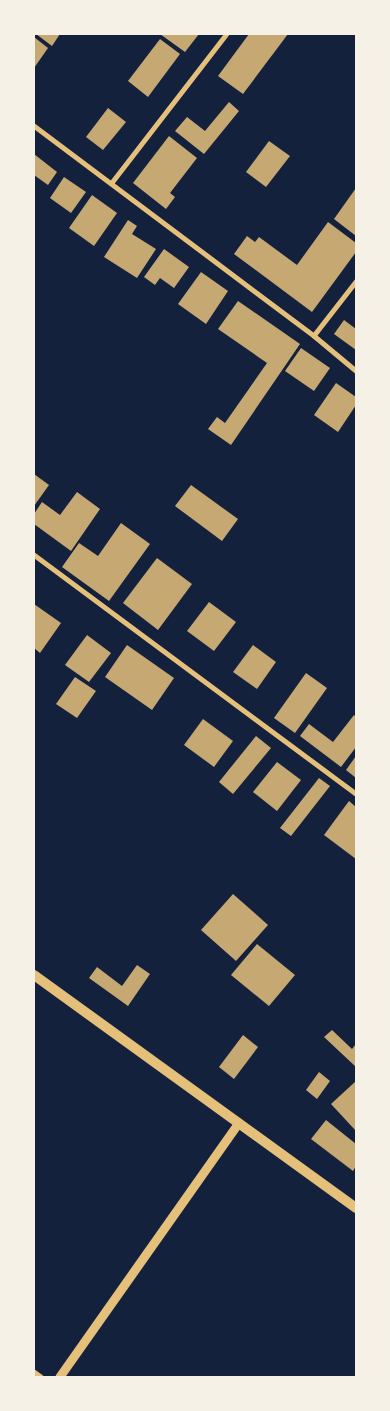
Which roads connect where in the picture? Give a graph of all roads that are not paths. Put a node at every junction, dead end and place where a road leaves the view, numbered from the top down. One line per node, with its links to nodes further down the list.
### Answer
1 (227, 34): 3 (street)
2 (34, 126): 3 (street)
3 (112, 183): 5 (street)
4 (356, 282): 5 (street)
5 (314, 336): 6 (street)
6 (356, 371)
7 (34, 555): 8 (street)
8 (356, 794)
9 (34, 974): 10 (main road)
10 (239, 1123): 11 (main road); 14 (street)
11 (356, 1208)
12 (34, 1372): 13 (street)
13 (41, 1377)
14 (60, 1377)

